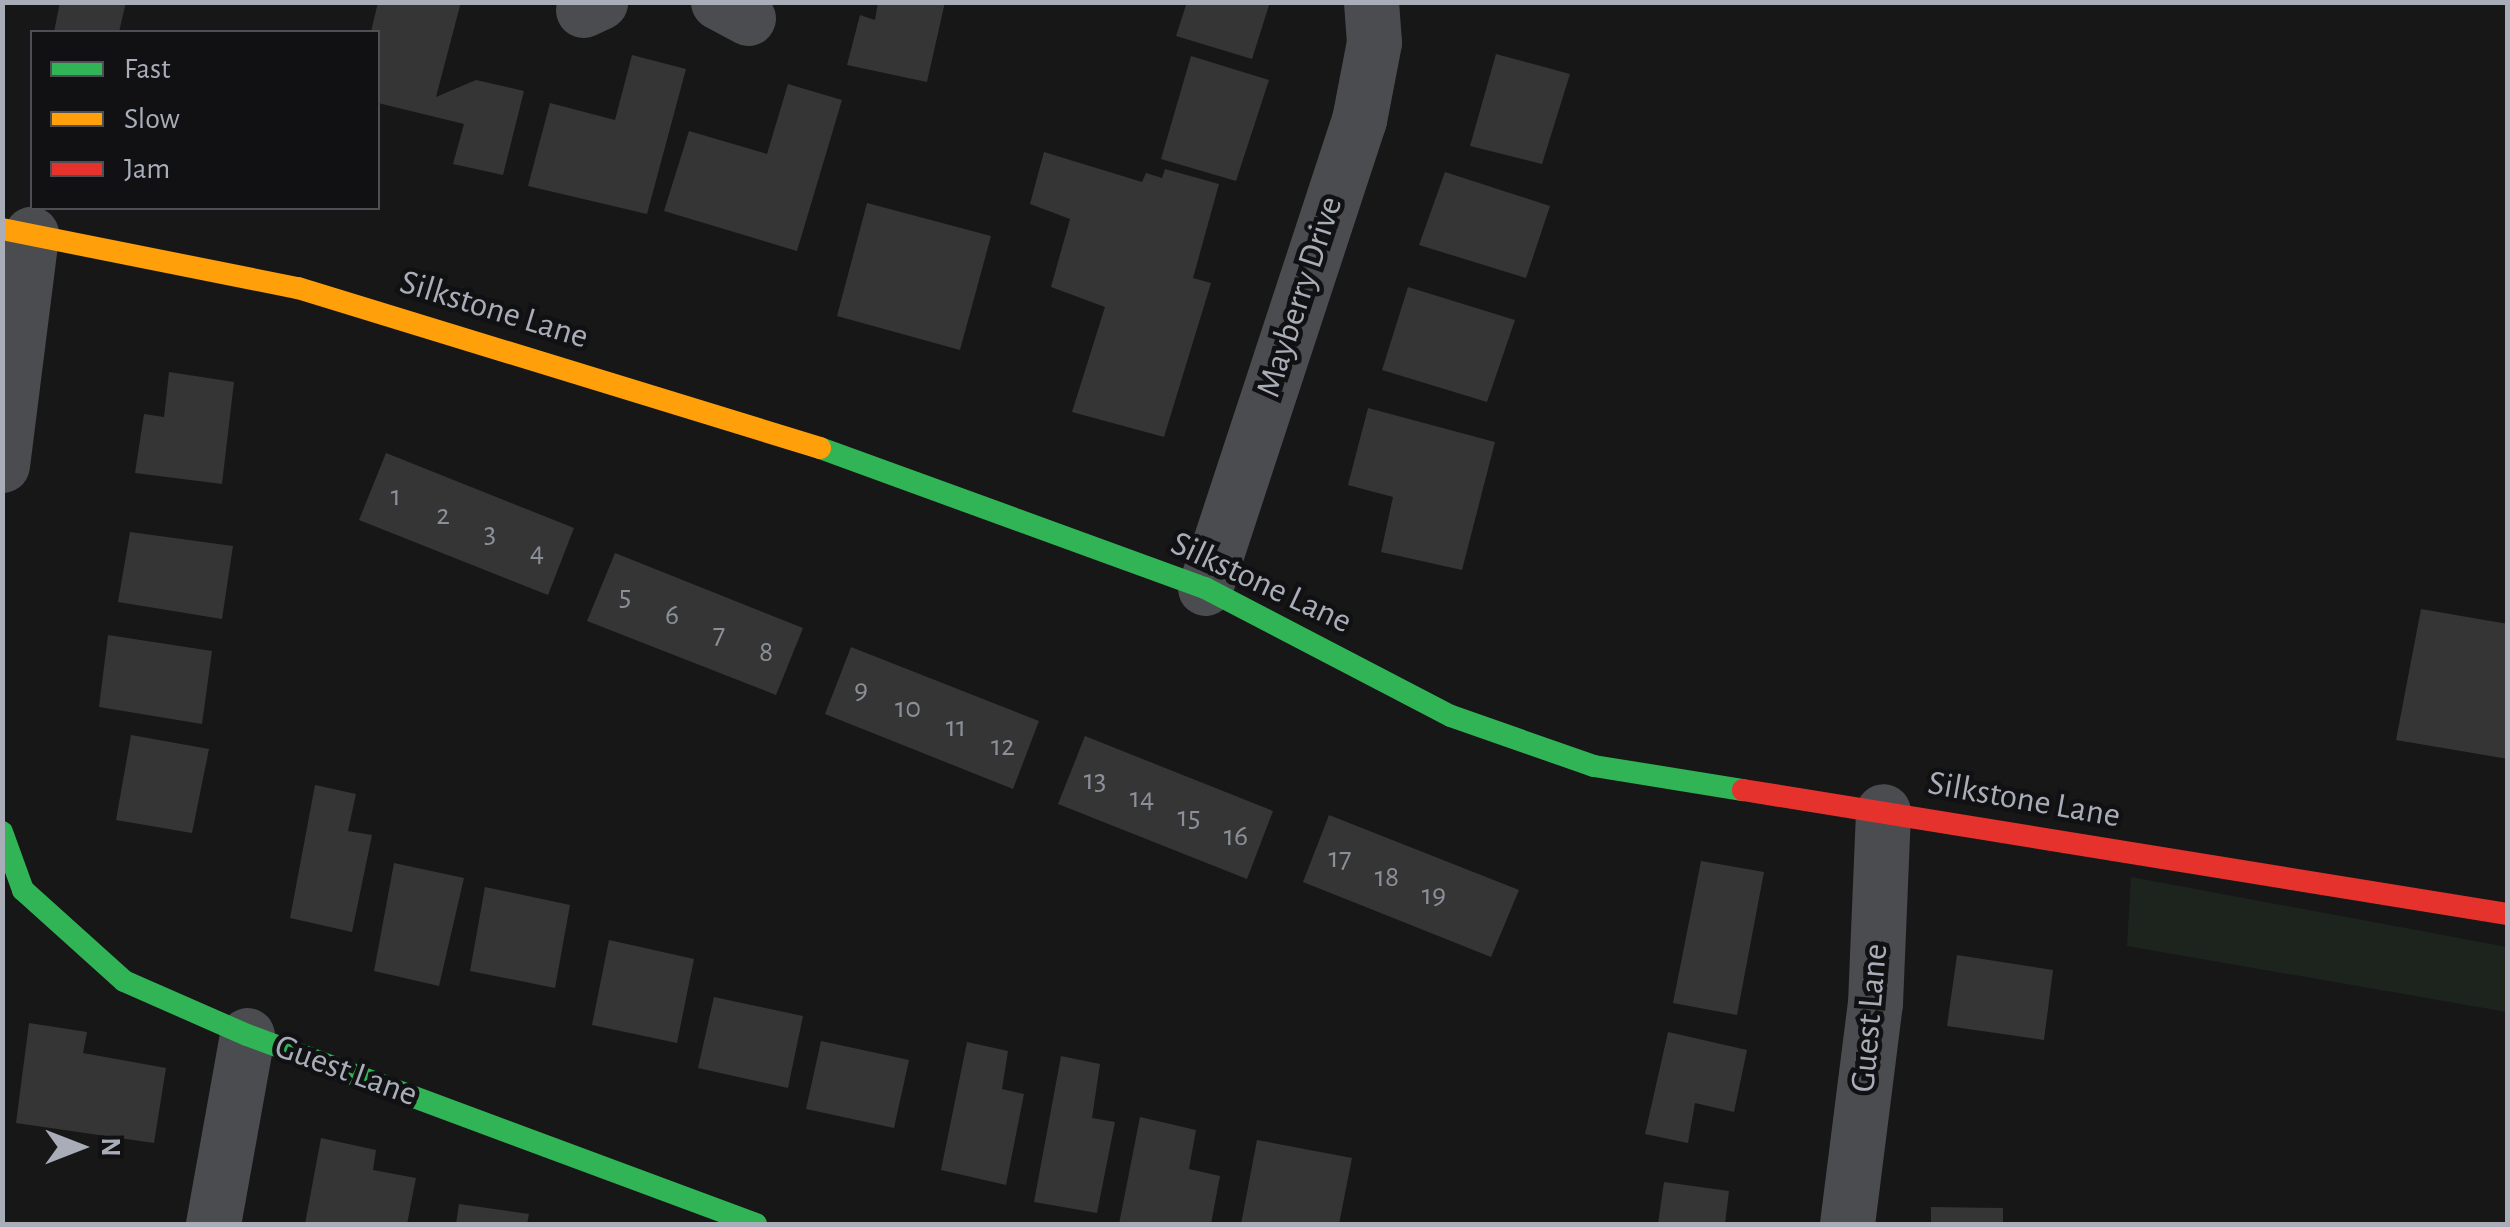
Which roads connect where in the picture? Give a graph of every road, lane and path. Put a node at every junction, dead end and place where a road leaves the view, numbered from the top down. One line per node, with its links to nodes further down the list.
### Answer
1 (1371, 2): 4 (street, Mayberry Drive)
2 (17, 232): 3 (street); 4 (street, Silkstone Lane)
3 (2, 464)
4 (1204, 588): 5 (street, Silkstone Lane)
5 (1884, 811): 7 (street, Silkstone Lane); 11 (street, Guest Lane)
6 (2, 832): 8 (street, Guest Lane)
7 (2508, 914)
8 (247, 1034): 9 (street); 10 (street, Guest Lane)
9 (213, 1224)
10 (756, 1224)
11 (1847, 1224)

